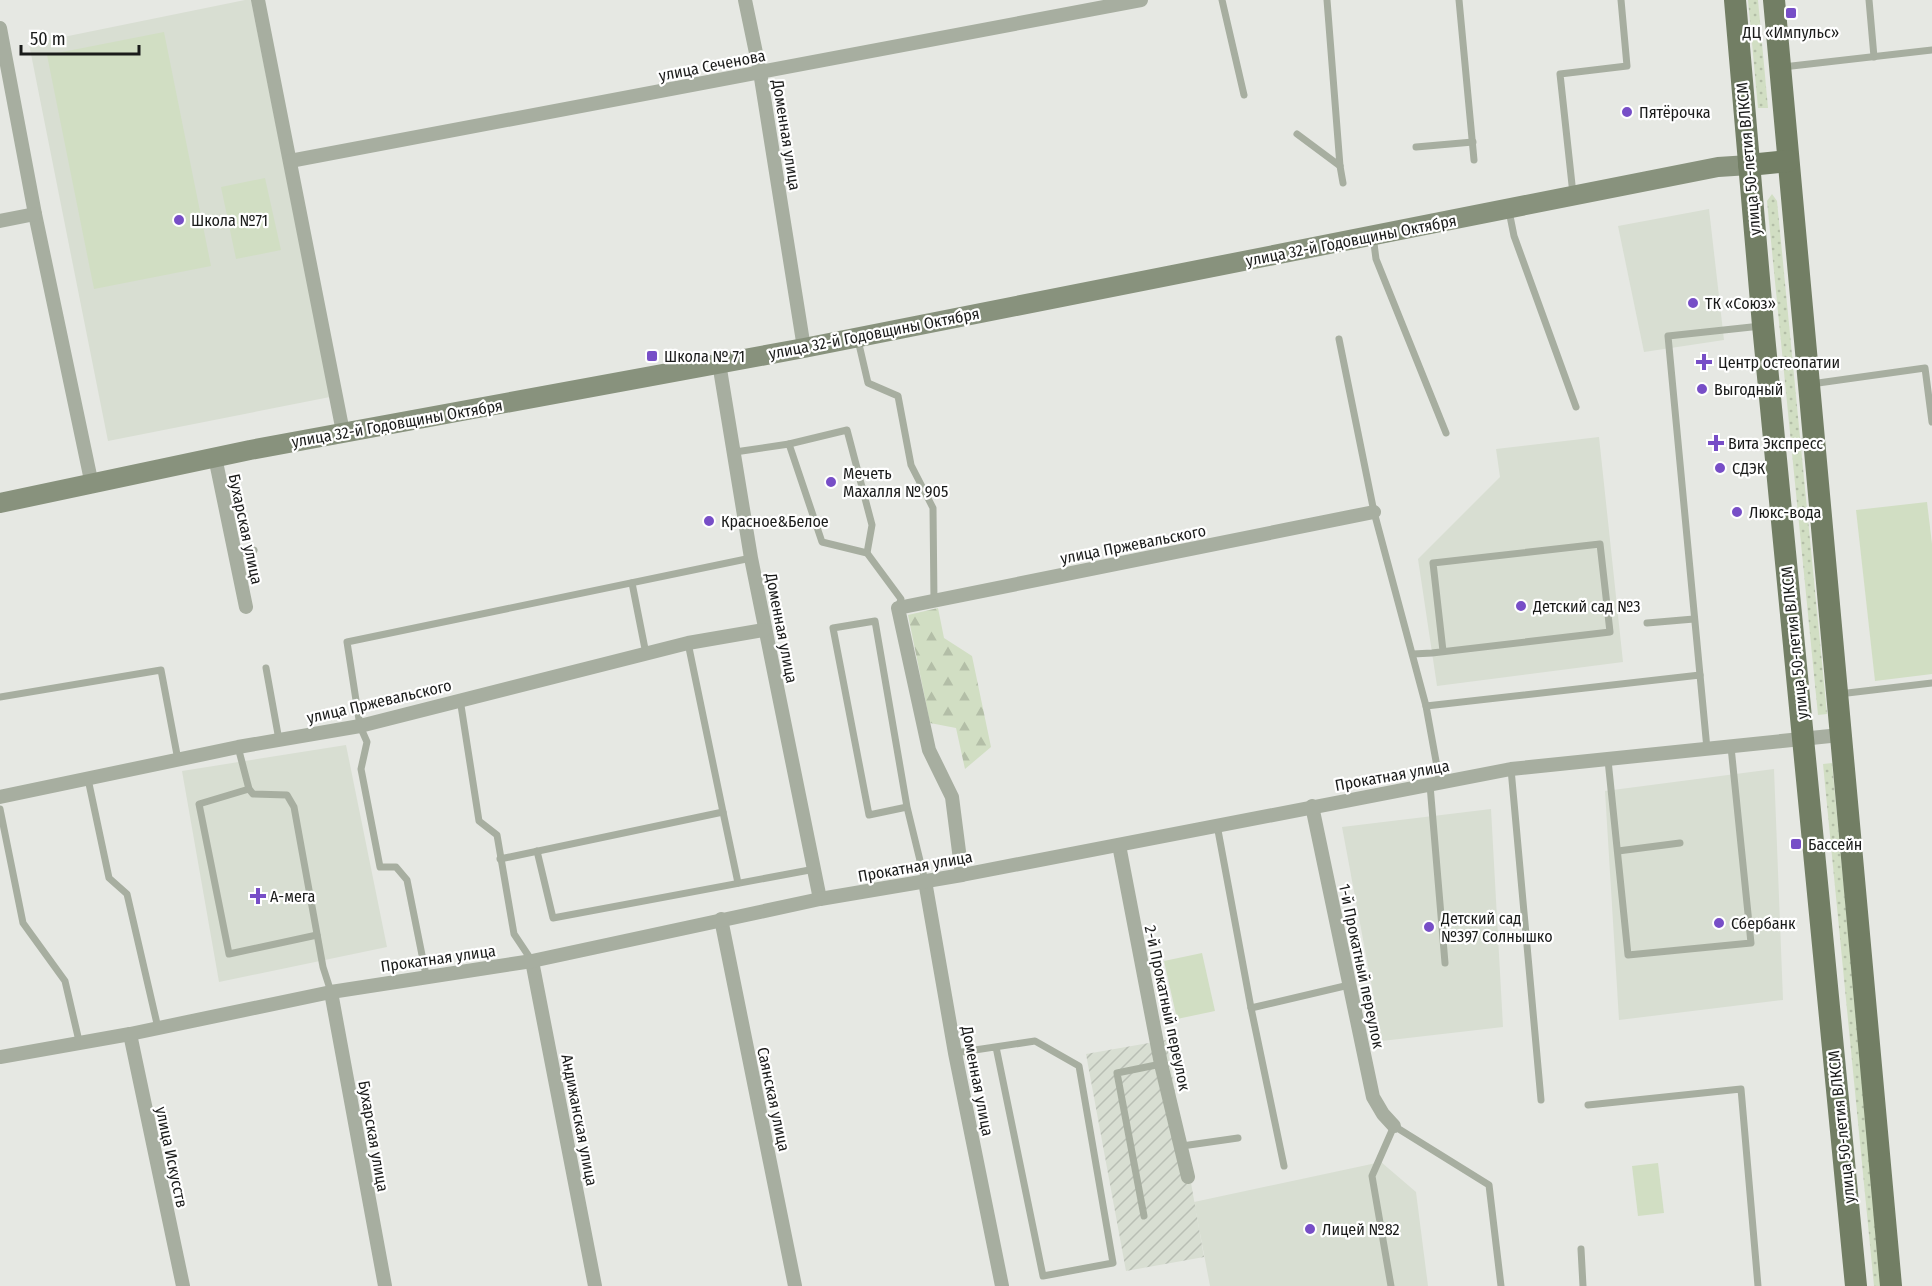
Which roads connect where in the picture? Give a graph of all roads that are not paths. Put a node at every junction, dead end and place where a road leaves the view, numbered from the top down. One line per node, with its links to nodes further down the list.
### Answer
1 (258, 0): 21 (street)
2 (745, 0): 15 (street, Доменная улица)
3 (1141, 0): 15 (street, улица Сеченова)
4 (1222, 0): 16 (lane)
5 (1327, 0): 24 (lane)
6 (1459, 0): 18 (lane)
7 (1621, 0): 26 (lane)
8 (1735, 0): 23 (main road, улица 50-летия ВЛКСМ)
9 (1774, 0): 14 (main road)
10 (1869, 0): 13 (lane)
11 (0, 28): 28 (street)
12 (1932, 50): 13 (lane)
13 (1875, 57): 14 (lane)
14 (1781, 68): 22 (main road)
15 (760, 72): 21 (street, улица Сеченова); 34 (street, Доменная улица)
16 (1244, 95)
17 (1297, 134): 24 (lane)
18 (1473, 142): 19 (lane); 20 (lane)
19 (1416, 147)
20 (1474, 160)
21 (290, 161): 39 (street)
22 (1788, 161): 23 (main road); 36 (main road)
23 (1749, 165): 26 (main road, улица 32-й Годовщины Октября); 31 (main road, улица 50-летия ВЛКСМ)
24 (1340, 166): 25 (lane)
25 (1343, 183)
26 (1574, 196): 27 (main road, улица 32-й Годовщины Октября)
27 (1508, 208): 30 (main road, улица 32-й Годовщины Октября); 37 (lane)
28 (35, 214): 29 (street); 44 (street)
29 (0, 221)
30 (1373, 236): 32 (main road, улица 32-й Годовщины Октября); 40 (lane)
31 (1763, 325): 55 (lane); 71 (main road, улица 50-летия ВЛКСМ)
32 (857, 337): 34 (main road, улица 32-й Годовщины Октября); 52 (lane)
33 (1339, 339): 46 (lane)
34 (804, 348): 35 (main road, улица 32-й Годовщины Октября)
35 (719, 363): 39 (main road, улица 32-й Годовщины Октября); 42 (street, Доменная улица)
36 (1808, 384): 38 (lane); 65 (main road)
37 (1576, 407)
38 (1932, 422)
39 (343, 432): 43 (main road, улица 32-й Годовщины Октября)
40 (1446, 433)
41 (789, 444): 42 (lane); 48 (lane); 48 (lane)
42 (735, 452): 50 (street, Доменная улица)
43 (215, 457): 44 (main road, улица 32-й Годовщины Октября); 49 (street, Бухарская улица)
44 (92, 485): 45 (main road, улица 32-й Годовщины Октября)
45 (0, 503)
46 (1374, 512): 52 (street, улица Пржевальского); 61 (lane)
47 (254, 550): 49 (lane)
48 (867, 553): 54 (lane)
49 (235, 555): 53 (street, Бухарская улица)
50 (751, 558): 51 (lane); 57 (street, Доменная улица)
51 (632, 583): 60 (lane); 69 (lane)
52 (934, 601): 54 (street, улица Пржевальского)
53 (246, 607)
54 (898, 608): 94 (street)
55 (1694, 619): 56 (lane); 63 (lane)
56 (1647, 623)
57 (764, 630): 58 (street, улица Пржевальского); 93 (street, Доменная улица)
58 (688, 643): 60 (street, улица Пржевальского); 86 (lane)
59 (1443, 651): 59 (lane); 61 (lane)
60 (646, 654): 67 (street, улица Пржевальского)
61 (1413, 654): 68 (lane)
62 (266, 668): 72 (lane)
63 (1700, 675): 68 (lane); 75 (lane)
64 (1932, 683): 65 (lane)
65 (1836, 694): 70 (main road)
66 (0, 697): 76 (lane)
67 (460, 699): 69 (street, улица Пржевальского); 92 (lane)
68 (1426, 705): 80 (lane)
69 (360, 726): 72 (street, улица Пржевальского); 102 (lane)
70 (1840, 735): 71 (street, Прокатная улица); 132 (main road)
71 (1803, 738): 74 (street, Прокатная улица); 131 (main road, улица 50-летия ВЛКСМ)
72 (279, 740): 73 (street, улица Пржевальского)
73 (238, 747): 76 (street, улица Пржевальского); 81 (lane)
74 (1731, 747): 75 (street, Прокатная улица); 91 (lane)
75 (1707, 749): 77 (street, Прокатная улица)
76 (178, 760): 79 (street, улица Пржевальского)
77 (1608, 760): 78 (street, Прокатная улица); 91 (lane)
78 (1511, 769): 80 (street, Прокатная улица); 113 (lane)
79 (88, 779): 82 (street, улица Пржевальского); 106 (lane)
80 (1435, 784): 83 (street, Прокатная улица); 101 (lane)
81 (249, 789): 99 (lane); 99 (lane)
82 (0, 797)
83 (1312, 806): 87 (street, Прокатная улица); 103 (street, 1-й Прокатный переулок)
84 (907, 807): 84 (lane); 95 (lane)
85 (0, 809): 108 (lane)
86 (723, 812): 90 (lane); 96 (lane)
87 (1217, 825): 89 (street, Прокатная улица); 105 (lane)
88 (1680, 843): 91 (lane)
89 (1119, 844): 94 (street, Прокатная улица); 112 (street, 2-й Прокатный переулок)
90 (537, 851): 92 (lane); 96 (lane)
91 (1618, 851)
92 (500, 859): 100 (lane)
93 (815, 869): 96 (lane); 97 (street, Доменная улица)
94 (962, 875): 95 (street, Прокатная улица)
95 (925, 881): 97 (street, Прокатная улица); 110 (street, Доменная улица)
96 (738, 883)
97 (820, 899): 98 (street, Прокатная улица)
98 (721, 920): 100 (street, Прокатная улица); 125 (street, Саянская улица)
99 (317, 935): 104 (lane)
100 (532, 961): 102 (street, Прокатная улица); 124 (street, Андижанская улица)
101 (1445, 963)
102 (426, 975): 104 (street, Прокатная улица)
103 (1349, 985): 105 (lane); 115 (street, 1-й Прокатный переулок)
104 (331, 992): 106 (street, Прокатная улица); 123 (street, Бухарская улица)
105 (1251, 1008): 118 (lane)
106 (158, 1028): 107 (street, Прокатная улица)
107 (130, 1034): 108 (street, Прокатная улица); 122 (street, улица Искусств)
108 (79, 1041): 111 (street, Прокатная улица)
109 (996, 1047): 109 (lane); 110 (lane)
110 (955, 1053): 126 (street, Доменная улица)
111 (0, 1057)
112 (1161, 1064): 117 (street, 2-й Прокатный переулок); 120 (lane)
113 (1541, 1100)
114 (1588, 1105): 130 (lane)
115 (1394, 1126): 127 (lane); 128 (lane)
116 (1238, 1138): 117 (lane)
117 (1182, 1146): 119 (street, 2-й Прокатный переулок)
118 (1284, 1166)
119 (1188, 1177)
120 (1144, 1216)
121 (1581, 1249): 129 (lane)
122 (183, 1286)
123 (385, 1286)
124 (595, 1286)
125 (795, 1286)
126 (1002, 1286)
127 (1391, 1286)
128 (1501, 1286)
129 (1583, 1286)
130 (1758, 1286)
131 (1856, 1286)
132 (1892, 1286)

